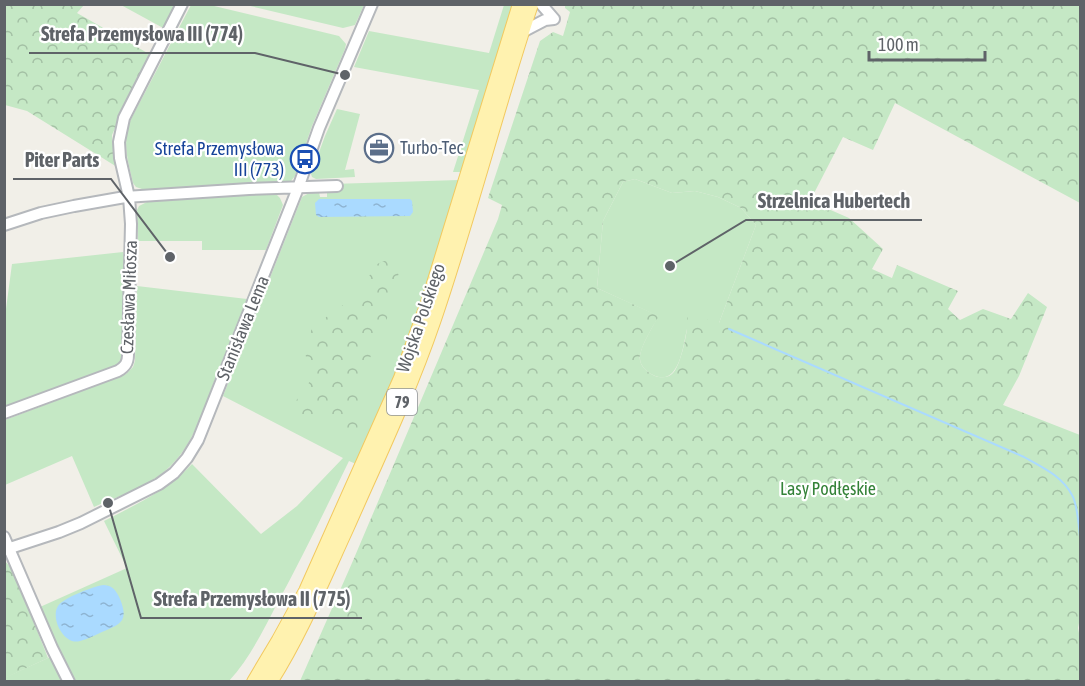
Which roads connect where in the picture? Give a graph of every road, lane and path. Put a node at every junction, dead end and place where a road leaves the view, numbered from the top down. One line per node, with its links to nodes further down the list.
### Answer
1 (182, 4): 9 (street, Czesława Miłosza)
2 (372, 4): 8 (street, Stanisława Lema)
3 (520, 4): 15 (main road, Wojska Polskiego / 79)
4 (531, 4): 6 (main road, Wojska Polskiego / 79)
5 (542, 4): 6 (street)
6 (522, 32): 16 (main road, Wojska Polskiego / 79)
7 (337, 186): 8 (street)
8 (298, 188): 9 (street); 13 (street, Stanisława Lema)
9 (129, 197): 10 (street); 11 (street, Czesława Miłosza)
10 (4, 225)
11 (4, 413)
12 (4, 537): 13 (street)
13 (7, 549): 14 (street)
14 (69, 681)
15 (254, 681)
16 (270, 681)

